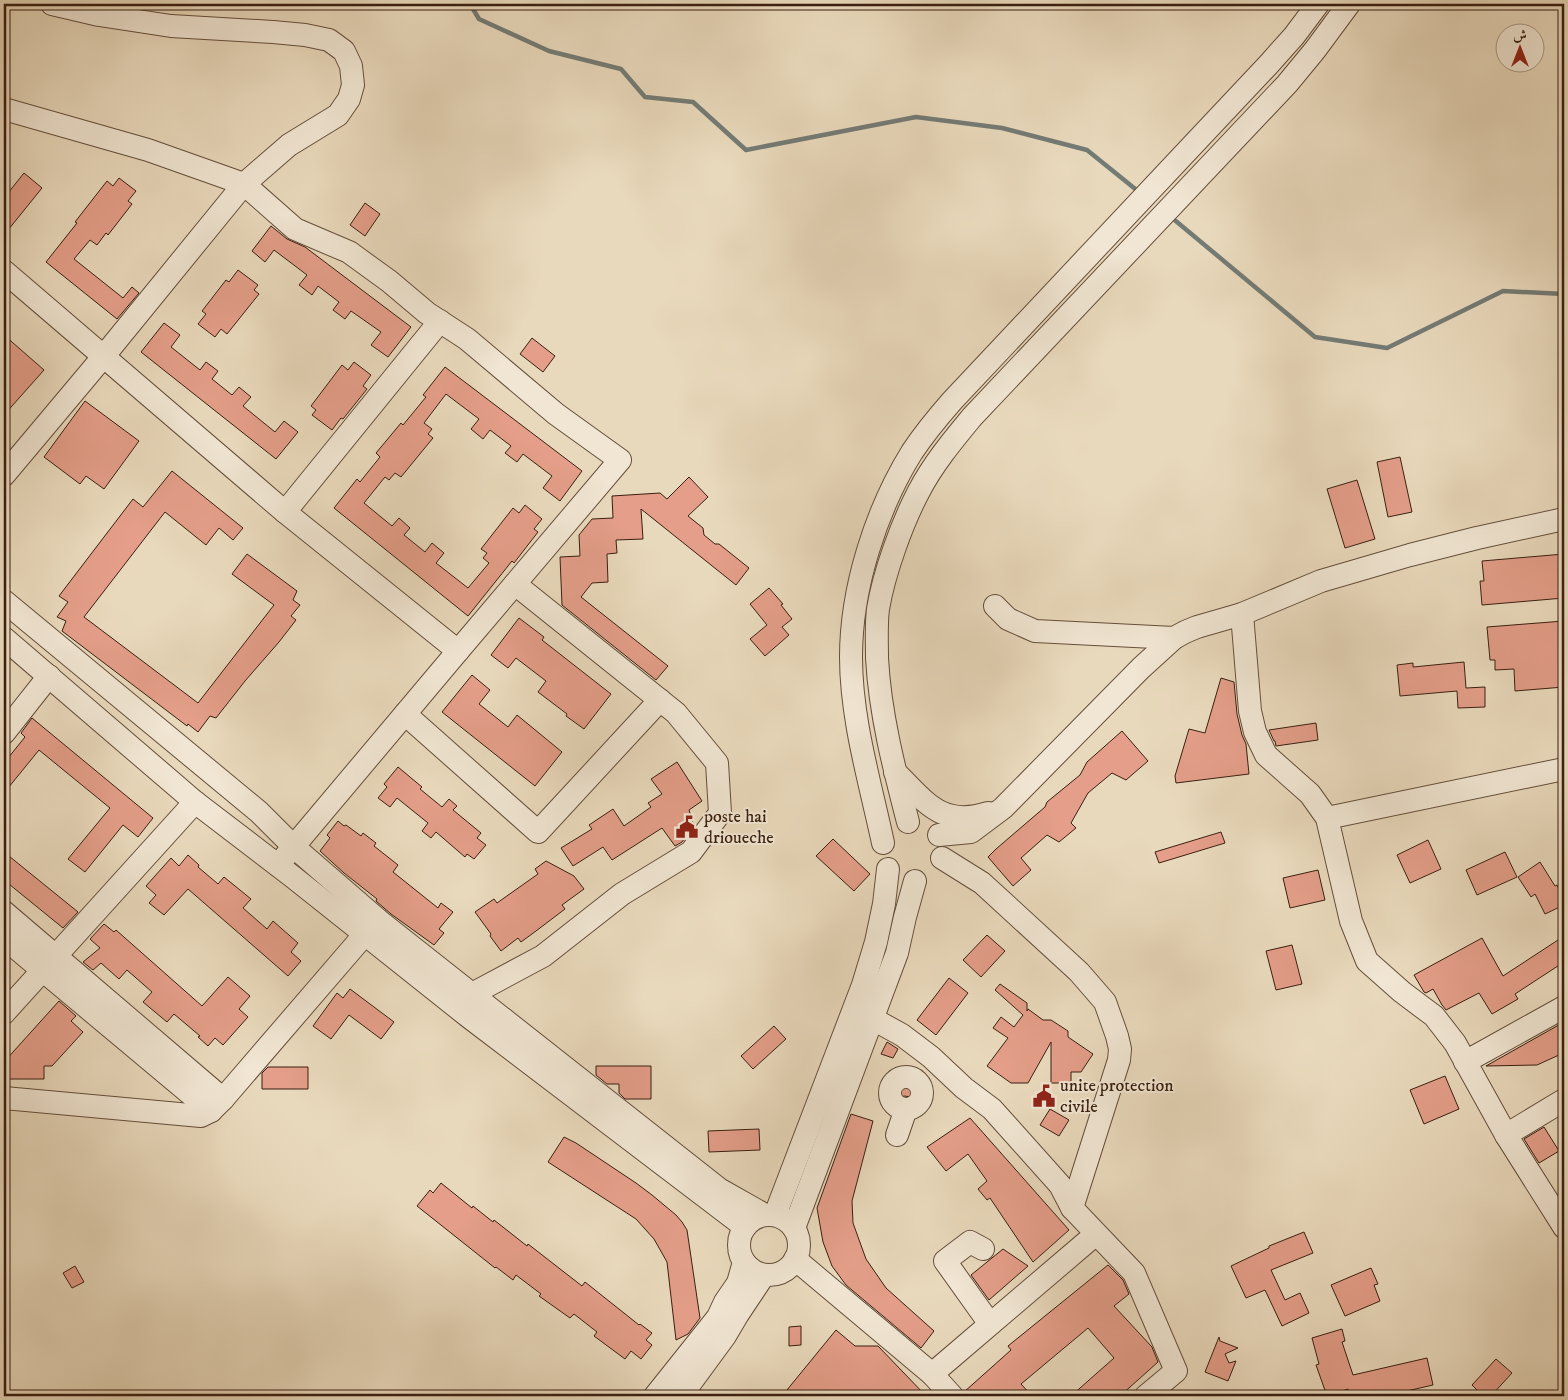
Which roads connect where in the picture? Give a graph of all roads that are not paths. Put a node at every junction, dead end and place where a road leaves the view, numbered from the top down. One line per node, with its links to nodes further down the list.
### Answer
1 (52, 4): 5 (street)
2 (1318, 4): 32 (street)
3 (1350, 4): 26 (street)
4 (4, 109): 5 (street)
5 (244, 184): 7 (street); 8 (street)
6 (4, 271): 8 (street)
7 (440, 321): 10 (street); 12 (street)
8 (103, 357): 9 (street); 10 (street)
9 (4, 476)
10 (285, 512): 19 (street)
11 (1564, 520): 15 (street)
12 (515, 584): 19 (street); 21 (street)
13 (4, 601): 18 (street)
14 (995, 606): 17 (street)
15 (1234, 616): 17 (street); 29 (street)
16 (5, 638): 20 (street)
17 (1174, 638): 28 (street)
18 (54, 643): 20 (street); 33 (street)
19 (458, 651): 23 (street)
20 (43, 670): 22 (street); 24 (street); 27 (street)
21 (660, 700): 23 (street); 42 (street)
22 (4, 708)
23 (404, 714): 33 (street)
24 (4, 733)
25 (1564, 770): 29 (street)
26 (895, 771): 28 (street); 30 (street)
27 (195, 802): 35 (street); 41 (street)
28 (1003, 808): 31 (street)
29 (1327, 818): 47 (street)
30 (908, 822): 31 (street); 32 (street)
31 (939, 835): 34 (street)
32 (883, 843): 36 (street)
33 (294, 847): 35 (street); 42 (street)
34 (942, 858): 37 (street); 54 (street)
35 (278, 866): 39 (street)
36 (888, 868): 37 (street); 55 (street)
37 (915, 881): 45 (street)
38 (4, 912): 41 (street)
39 (364, 934): 50 (street); 56 (street)
40 (4, 938): 41 (street)
41 (48, 964): 44 (street); 50 (street)
42 (472, 994): 55 (street)
43 (1564, 1007): 47 (street)
44 (4, 1013)
45 (873, 1019): 46 (street); 57 (street)
46 (918, 1048): 51 (street); 54 (street)
47 (1465, 1062): 52 (street)
48 (4, 1098): 50 (street)
49 (1564, 1100): 52 (street)
50 (217, 1105)
51 (897, 1135)
52 (1506, 1135): 53 (street)
53 (1556, 1199): 58 (street)
54 (1072, 1208): 59 (street)
55 (770, 1215): 56 (street); 57 (street)
56 (745, 1226): 62 (street)
57 (794, 1228): 61 (street)
58 (1564, 1228)
59 (1096, 1234): 64 (street); 69 (street)
60 (983, 1249): 64 (street)
61 (795, 1259): 63 (street); 65 (street)
62 (744, 1262): 63 (street); 66 (street)
63 (764, 1275): 67 (street)
64 (990, 1324): 65 (street)
65 (932, 1374): 68 (street)
66 (655, 1396)
67 (681, 1396)
68 (952, 1396)
69 (1146, 1396)

